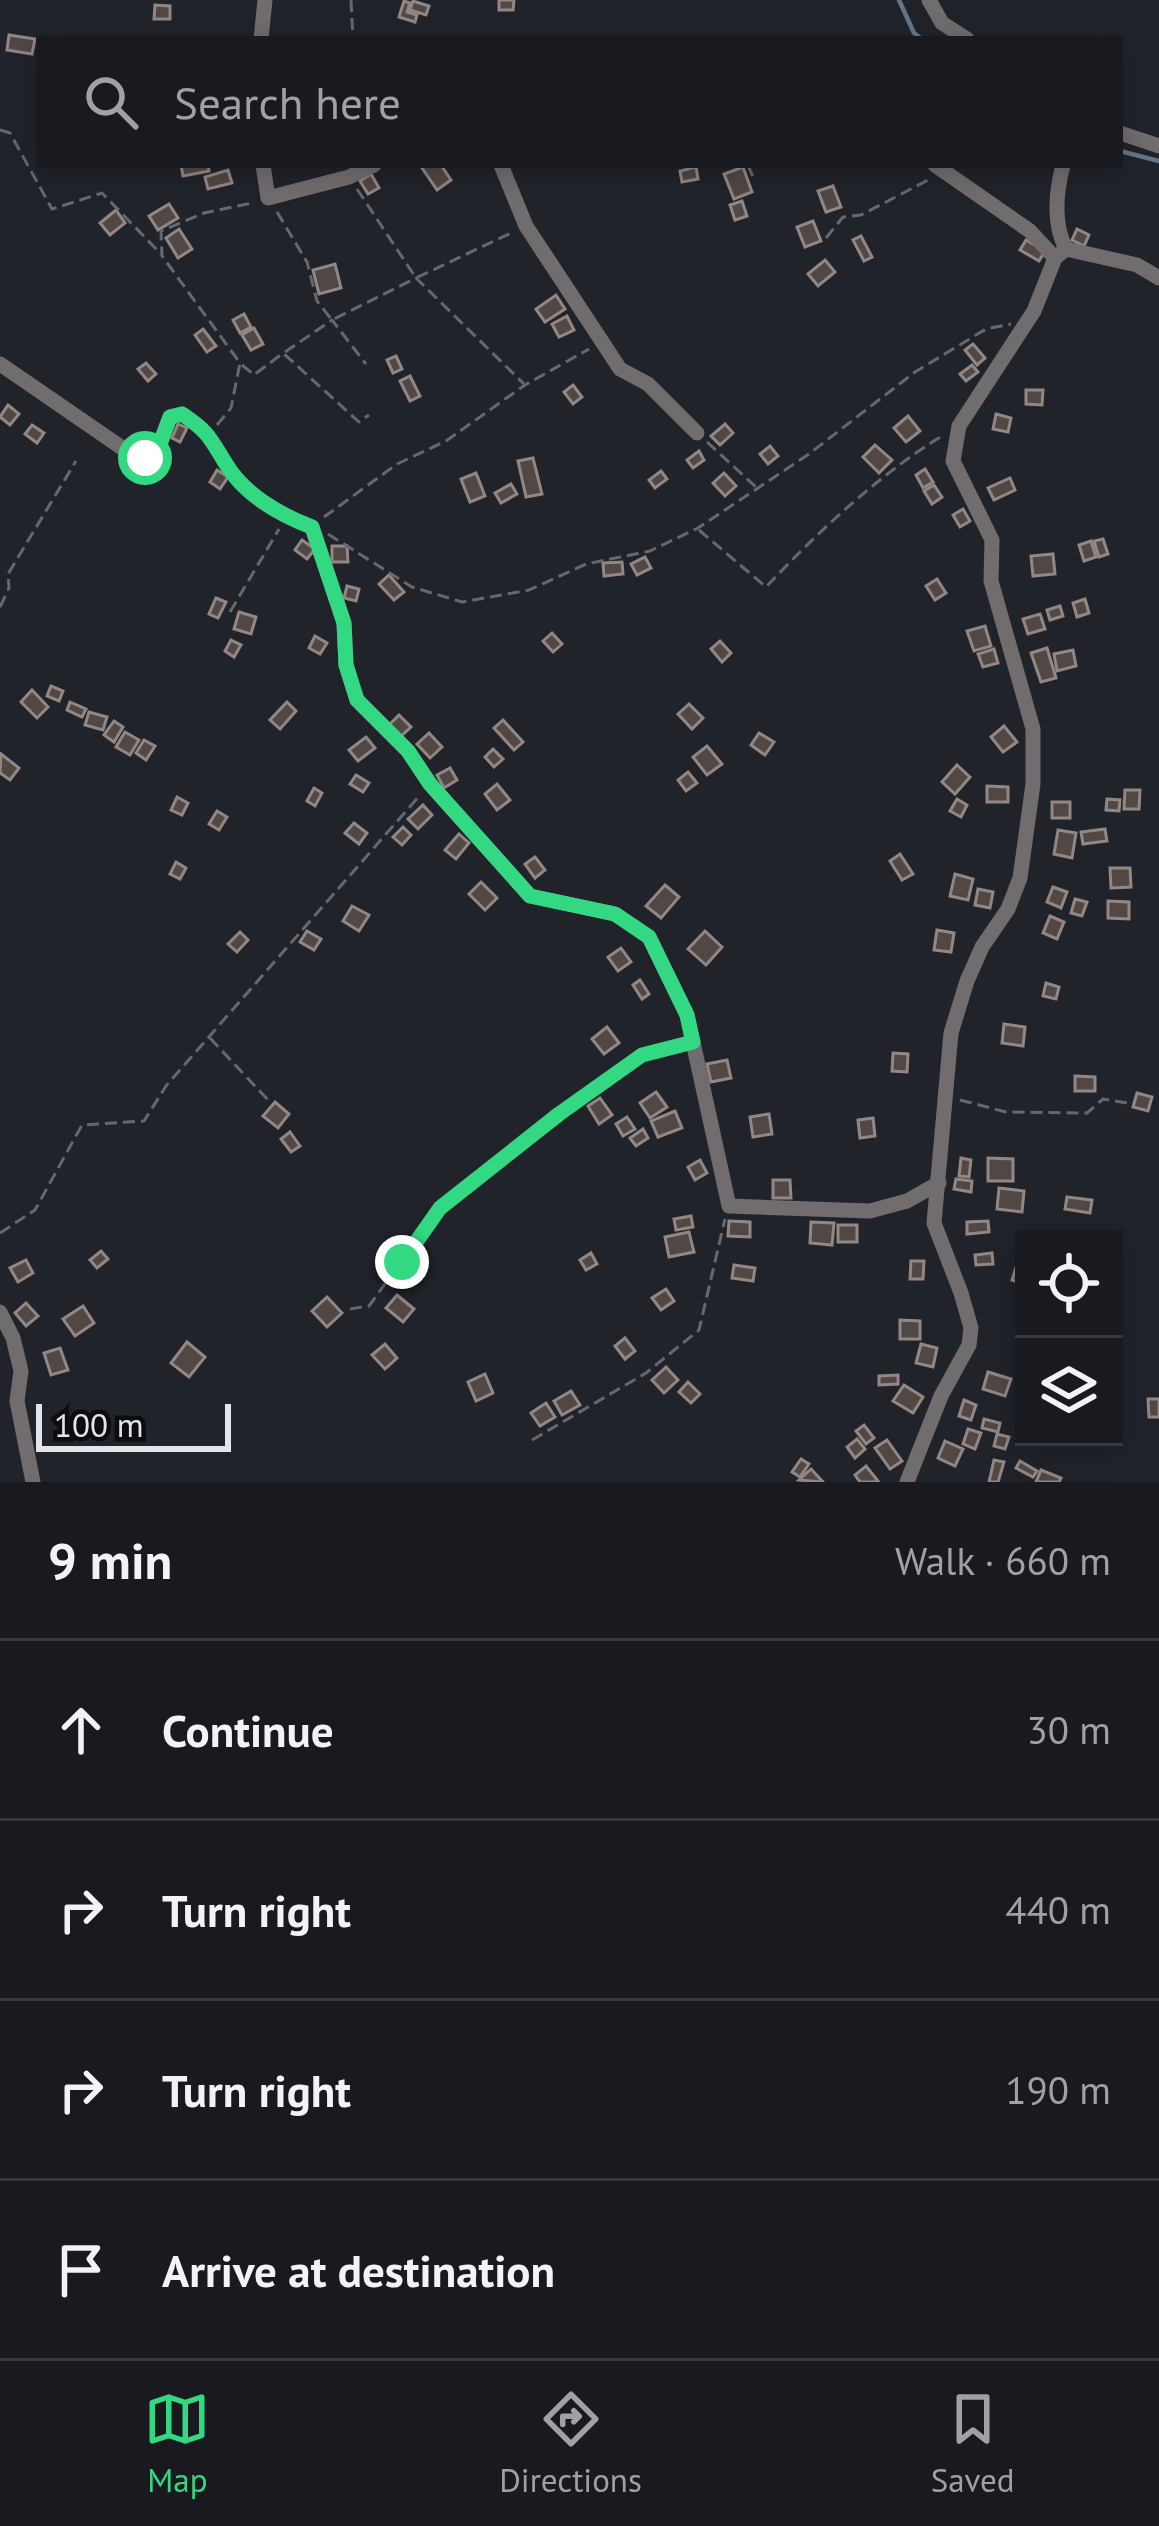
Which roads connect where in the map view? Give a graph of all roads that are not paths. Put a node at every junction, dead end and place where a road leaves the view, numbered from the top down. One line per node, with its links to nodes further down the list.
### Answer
1 (265, 0): 3 (street)
2 (929, 0): 4 (street)
3 (261, 36)
4 (962, 36)
5 (1123, 134): 6 (street)
6 (1159, 146)
7 (263, 168): 8 (street)
8 (368, 168)
9 (502, 168): 15 (street)
10 (938, 168): 12 (street)
11 (1062, 168): 12 (street)
12 (1060, 253): 13 (street); 16 (street)
13 (1159, 278)
14 (0, 364): 16 (street)
15 (697, 433)
16 (939, 1183): 19 (street)
17 (0, 1312): 18 (street)
18 (33, 1482)
19 (907, 1482)

